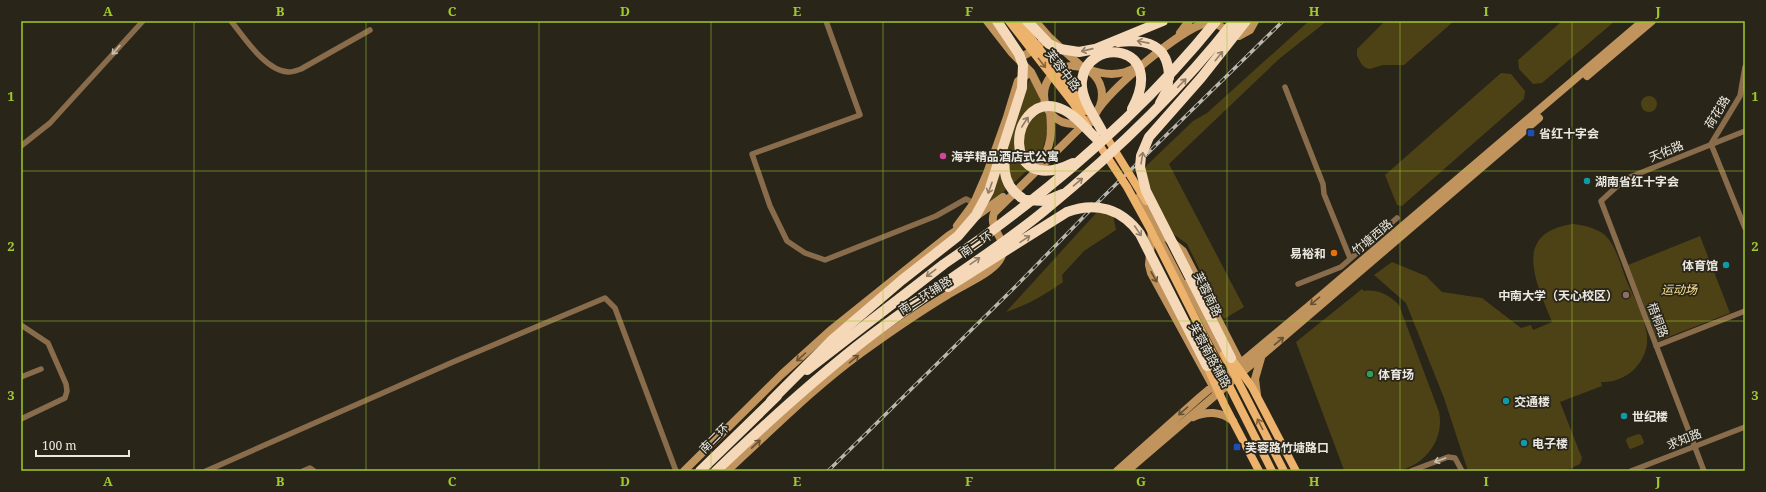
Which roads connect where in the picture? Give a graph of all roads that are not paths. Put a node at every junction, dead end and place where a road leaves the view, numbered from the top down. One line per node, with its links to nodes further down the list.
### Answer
1 (143, 21): 35 (street, one-way to 35)
2 (232, 21): 18 (street)
3 (826, 21): 39 (street)
4 (987, 21): 20 (street)
5 (997, 21): 33 (highway, bridge)
6 (1009, 21): 32 (main road, 芙蓉中路, one-way to 32, bridge)
7 (1018, 21): 32 (main road, 芙蓉中路, bridge)
8 (1027, 21): 19 (highway, one-way to 8, bridge)
9 (1163, 21): 19 (highway, bridge)
10 (1189, 21): 22 (street)
11 (1216, 21): 29 (highway, 南二环, bridge)
12 (1234, 21): 26 (highway, 南二环, one-way to 12, bridge)
13 (1246, 21): 53 (highway, one-way to 13, bridge)
14 (1255, 21): 28 (street)
15 (1643, 21): 51 (street, 竹塘西路, one-way to 51)
16 (1652, 21): 51 (street, 竹塘西路, one-way to 16)
17 (1037, 24): 20 (street); 22 (street)
18 (370, 30)
19 (1103, 46): 26 (highway, one-way to 19, bridge)
20 (1012, 53): 23 (street)
21 (1745, 67): 34 (street, 荷花路)
22 (1086, 69): 25 (street); 28 (street)
23 (1031, 72): 25 (street); 39 (street)
24 (1285, 87): 45 (street)
25 (1044, 100): 27 (street)
26 (1154, 111): 37 (highway, 南二环, one-way to 26, bridge)
27 (1050, 113): 30 (street); 44 (street)
28 (1096, 113): 30 (street); 32 (street)
29 (1125, 119): 32 (highway, bridge); 36 (highway, 南二环, bridge)
30 (1084, 122): 32 (street); 72 (street, 南二环辅路, one-way to 30)
31 (1745, 131): 34 (street, 天佑路)
32 (1097, 132): 36 (highway, one-way to 32, bridge); 76 (main road, 芙蓉南路, bridge); 77 (main road, 芙蓉南路, one-way to 32, bridge)
33 (1006, 137): 37 (highway, bridge); 59 (highway, one-way to 59, bridge)
34 (1711, 144): 38 (street, 天佑路); 42 (street)
35 (21, 146)
36 (1084, 157): 59 (highway, 南二环, one-way to 59, bridge)
37 (1065, 193): 48 (highway, 南二环, one-way to 37, bridge)
38 (1601, 201): 50 (street, 梧桐路)
39 (974, 203): 44 (street)
40 (1398, 218): 45 (street)
41 (1152, 226): 43 (street, 芙蓉南路辅路); 56 (street, 芙蓉南路辅路); 56 (street, 芙蓉南路辅路, one-way to 56)
42 (1745, 228)
43 (1160, 232): 53 (street, 芙蓉南路辅路); 53 (street, 芙蓉南路辅路)
44 (948, 236): 69 (street, one-way to 69)
45 (1350, 258): 46 (street)
46 (1298, 284)
47 (1745, 311): 50 (street)
48 (897, 318): 52 (highway, one-way to 52, bridge); 71 (highway, 南二环, bridge)
49 (21, 324): 60 (street)
50 (1656, 346): 64 (street, 梧桐路)
51 (1260, 351): 53 (street, 竹塘西路); 58 (street)
52 (1207, 366): 56 (main road)
53 (1238, 366): 56 (street, 竹塘西路); 57 (street, 竹塘西路); 58 (main road)
54 (41, 369): 55 (street)
55 (21, 377)
56 (1214, 382): 57 (main road); 73 (street, 竹塘西路, one-way to 73)
57 (1219, 392): 61 (street, 竹塘西路); 62 (main road)
58 (1259, 400): 78 (main road)
59 (771, 401): 70 (highway, 南二环)
60 (21, 419)
61 (1186, 420): 62 (street); 74 (street, 竹塘西路)
62 (1233, 421): 75 (main road)
63 (1745, 426): 64 (street, 求知路)
64 (1695, 446): 81 (street, 求知路); 82 (street, 梧桐路)
65 (206, 471): 68 (street)
66 (303, 471): 67 (street)
67 (314, 471)
68 (676, 471)
69 (684, 471)
70 (700, 471)
71 (716, 471)
72 (727, 471)
73 (1117, 471)
74 (1127, 471)
75 (1259, 471)
76 (1272, 471)
77 (1284, 471)
78 (1296, 471)
79 (1412, 471): 80 (street, one-way to 79)
80 (1462, 471)
81 (1631, 471)
82 (1704, 471)

